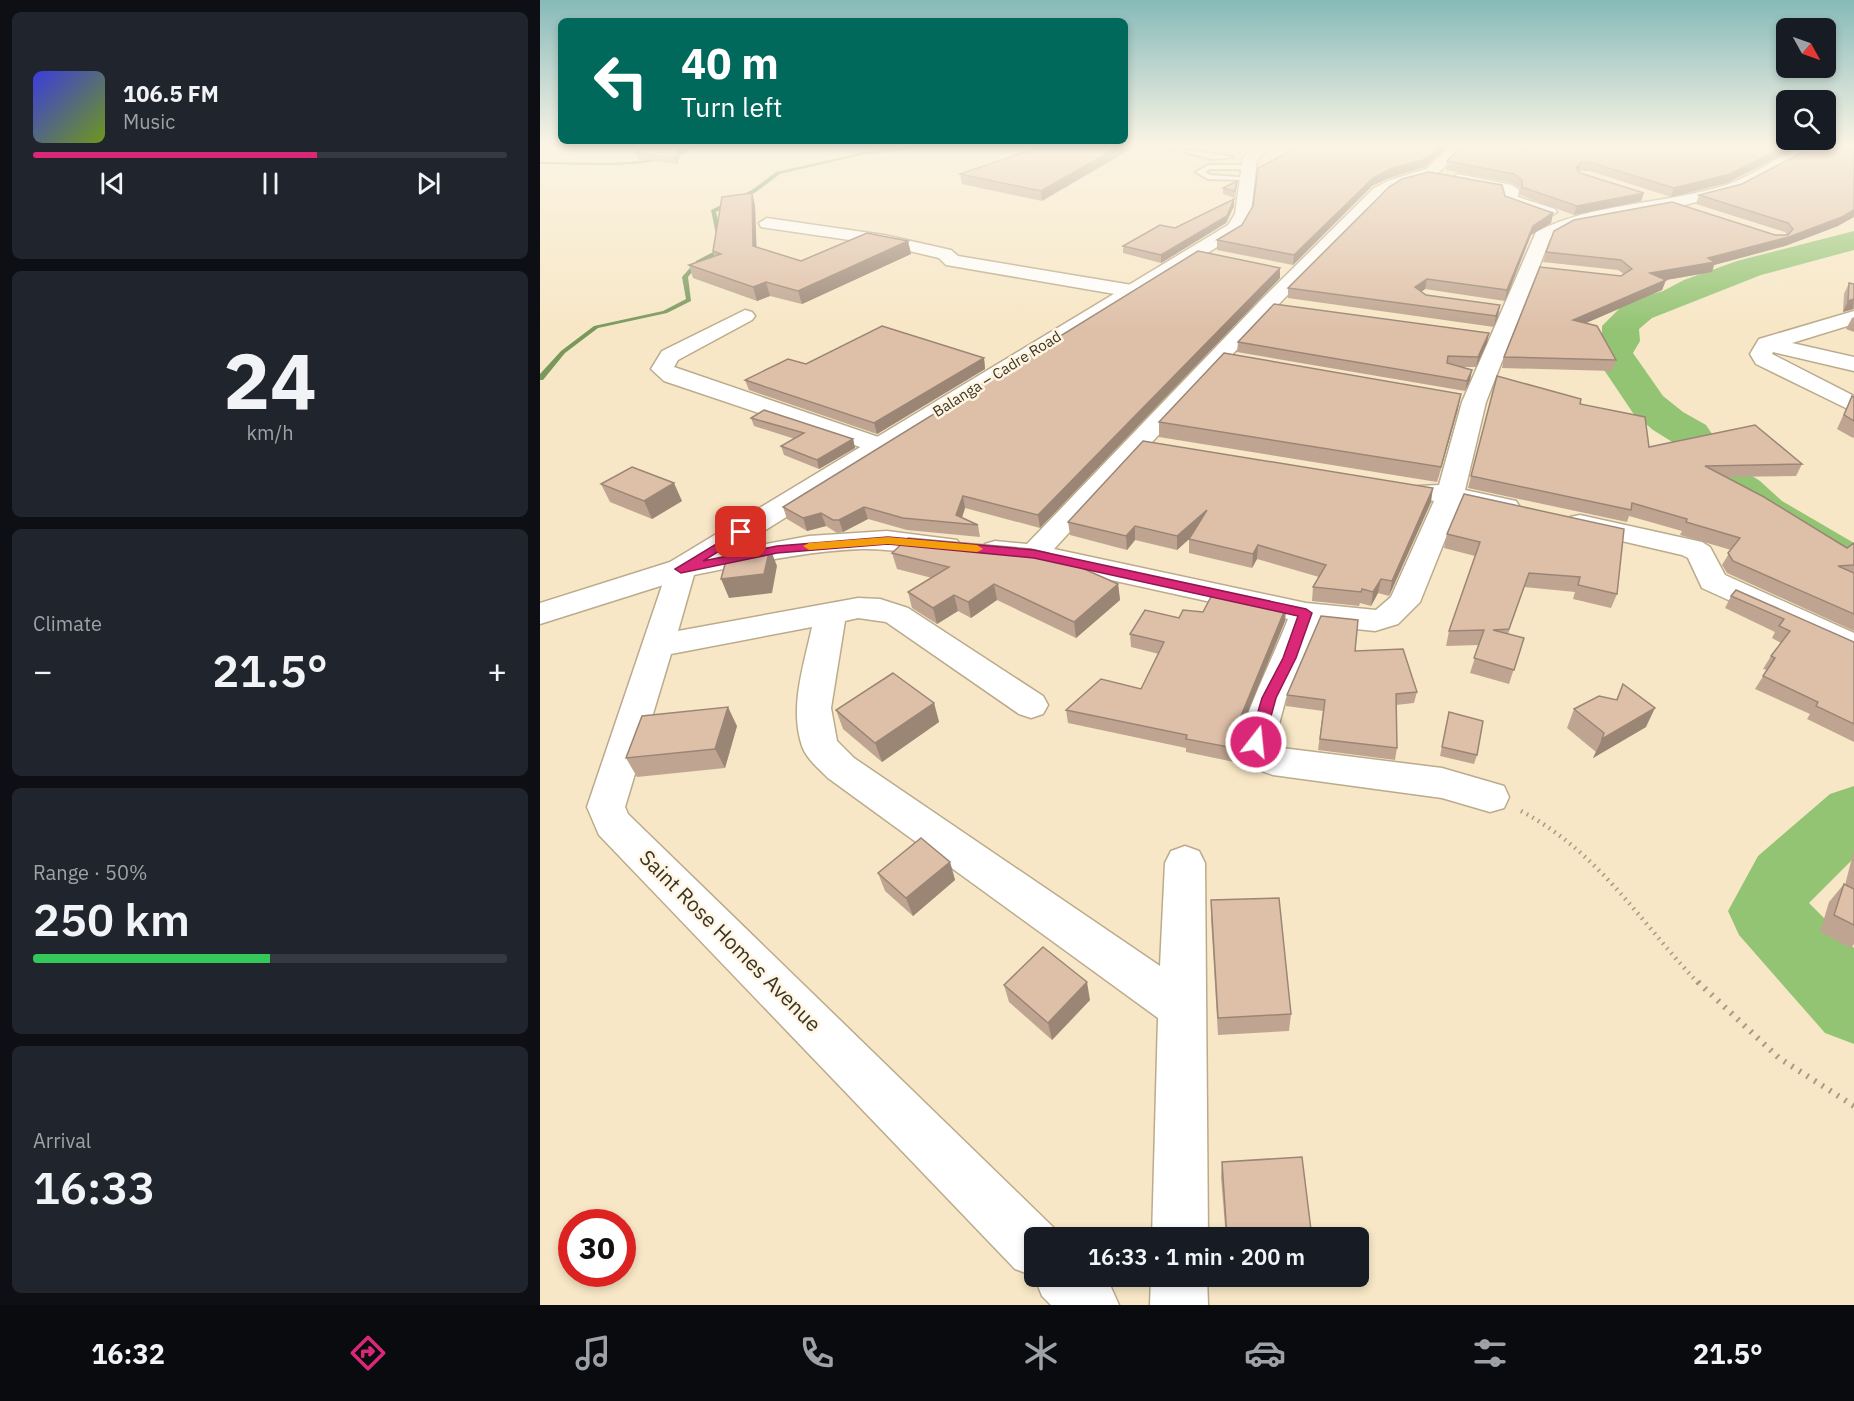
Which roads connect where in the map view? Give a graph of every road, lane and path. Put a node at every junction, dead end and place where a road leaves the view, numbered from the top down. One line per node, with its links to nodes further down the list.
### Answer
1 (1245, 207): 11 (street, Balanga – Cadre Road)
2 (1362, 207): 26 (street)
3 (1530, 207): 9 (street)
4 (1621, 207): 9 (street)
5 (1650, 207): 7 (street)
6 (1684, 207): 7 (street)
7 (1668, 213): 8 (street)
8 (1704, 214)
9 (1573, 222): 17 (street)
10 (767, 223): 13 (street)
11 (1195, 253): 12 (street); 13 (street, Balanga – Cadre Road)
12 (1218, 258)
13 (1132, 291): 23 (street, Balanga – Cadre Road)
14 (745, 316): 23 (street)
15 (1854, 317): 18 (street)
16 (1480, 333): 17 (street)
17 (1503, 336): 21 (street)
18 (1767, 344): 19 (street); 22 (street)
19 (1854, 363)
20 (1450, 398): 21 (street)
21 (1474, 402): 25 (street)
22 (1854, 405)
23 (881, 446): 27 (street, Balanga – Cadre Road)
24 (1404, 488): 25 (street)
25 (1450, 495): 29 (street); 32 (street)
26 (1034, 554): 27 (street); 29 (street)
27 (681, 569): 30 (street); 31 (street, Saint Rose Homes Avenue)
28 (831, 613): 31 (street); 33 (street); 36 (street)
29 (1306, 613): 34 (street)
30 (540, 614)
31 (657, 646): 39 (street, Saint Rose Homes Avenue)
32 (1854, 646)
33 (1030, 705)
34 (1491, 797): 37 (path)
35 (1185, 863): 36 (street)
36 (1181, 1007): 38 (street)
37 (1854, 1106)
38 (1180, 1227)
39 (1024, 1238)
40 (1073, 1287): 42 (street)
41 (1179, 1287): 43 (street)
42 (1090, 1305)
43 (1179, 1305)

